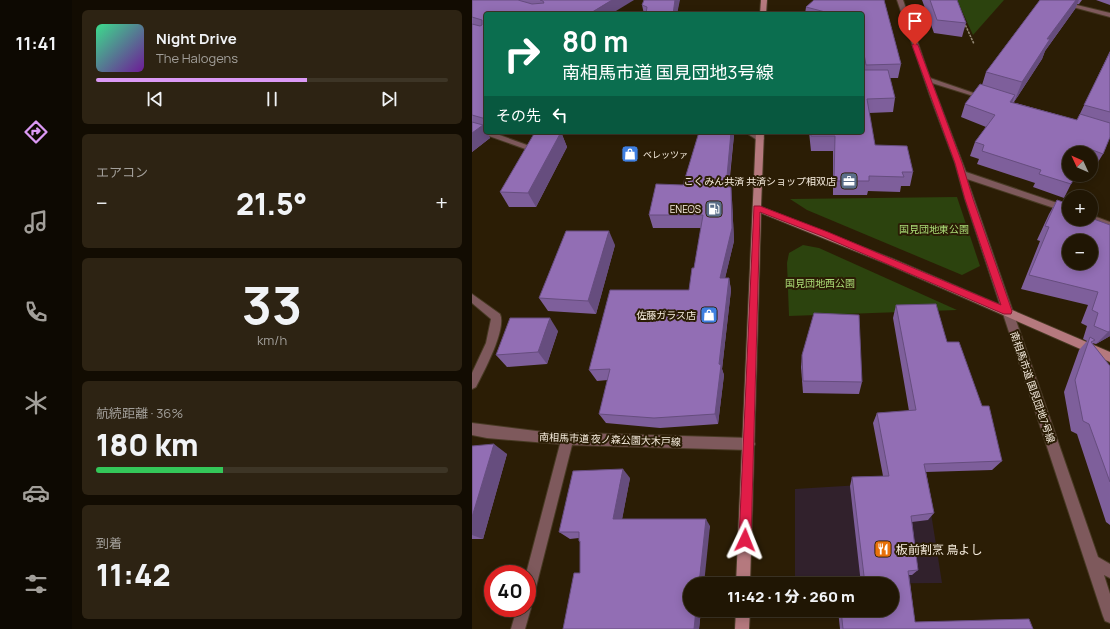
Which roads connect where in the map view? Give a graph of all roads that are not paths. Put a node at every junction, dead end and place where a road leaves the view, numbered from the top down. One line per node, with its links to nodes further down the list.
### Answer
1 (764, 0): 4 (street)
2 (900, 0): 6 (street, 南相馬市道 国見団地7号線)
3 (1050, 0): 5 (street)
4 (763, 12)
5 (1110, 15)
6 (927, 79): 7 (street); 13 (street, 南相馬市道 国見団地7号線)
7 (989, 99)
8 (472, 128): 9 (street)
9 (484, 132)
10 (490, 134): 12 (street)
11 (760, 135): 14 (street)
12 (534, 149)
13 (962, 174): 15 (street); 19 (street, 南相馬市道 国見団地7号線)
14 (757, 208): 19 (street); 24 (street)
15 (1062, 208)
16 (1098, 221): 17 (street)
17 (1110, 225)
18 (472, 298): 21 (street)
19 (1008, 311): 20 (street); 25 (street, 南相馬市道 国見団地7号線)
20 (1110, 357)
21 (472, 384)
22 (472, 429): 23 (street, 南相馬市道 夜ノ森公園大木戸線)
23 (568, 438): 24 (street, 南相馬市道 夜ノ森公園大木戸線); 26 (street)
24 (749, 444): 28 (street)
25 (1093, 562): 27 (street); 29 (street, 南相馬市道 国見団地7号線)
26 (535, 565)
27 (1110, 571)
28 (744, 577)
29 (1110, 616)
30 (521, 617): 32 (street)
31 (743, 617): 33 (street)
32 (518, 629)
33 (742, 629)

